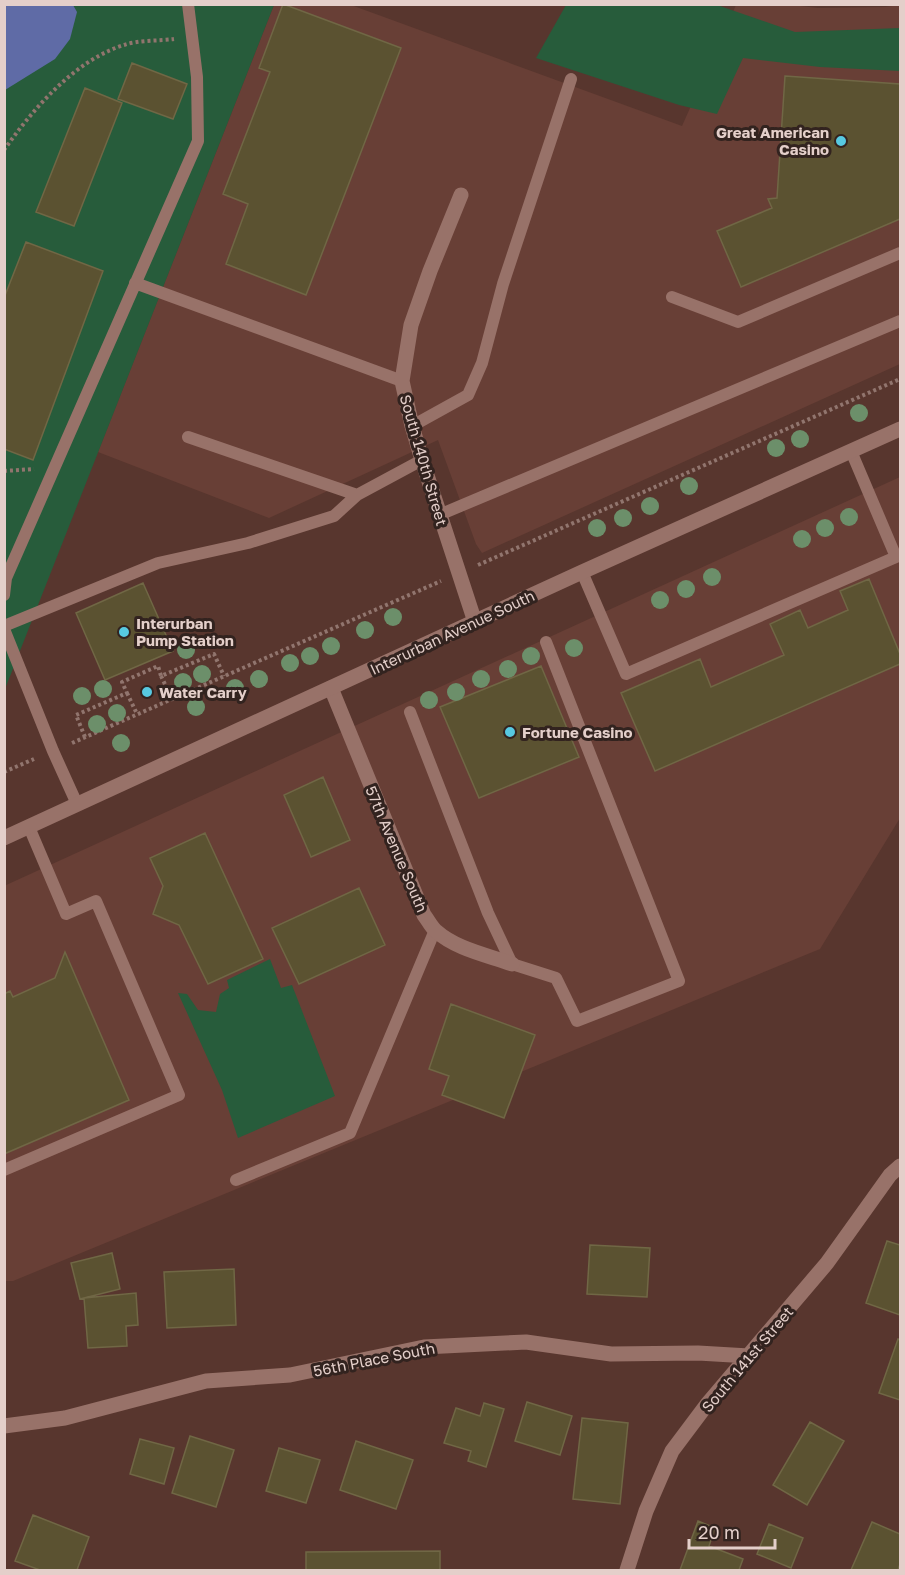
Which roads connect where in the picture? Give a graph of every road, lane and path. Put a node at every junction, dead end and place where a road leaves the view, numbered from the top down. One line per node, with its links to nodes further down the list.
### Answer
1 (188, 4): 2 (lane)
2 (192, 37): 4 (path); 7 (lane)
3 (571, 79): 11 (lane)
4 (4, 150)
5 (460, 195): 10 (street, South 140th Street)
6 (900, 253): 8 (lane)
7 (135, 283): 10 (lane); 19 (lane)
8 (672, 297)
9 (900, 321): 17 (lane)
10 (402, 381): 11 (street, South 140th Street)
11 (412, 426): 15 (street, South 140th Street)
12 (900, 429): 14 (street, Interurban Avenue South)
13 (188, 437): 16 (lane)
14 (851, 451): 18 (street, Interurban Avenue South); 18 (lane)
15 (422, 460): 16 (lane); 17 (street, South 140th Street)
16 (357, 495): 21 (lane)
17 (439, 515): 20 (street, South 140th Street)
18 (582, 572): 20 (street, Interurban Avenue South)
19 (4, 595)
20 (475, 622): 25 (street, Interurban Avenue South)
21 (4, 628): 31 (lane)
22 (546, 642): 35 (lane)
23 (161, 676): 24 (path); 26 (path); 27 (path)
24 (224, 676)
25 (331, 688): 31 (street, Interurban Avenue South); 34 (street, 57th Avenue South)
26 (127, 693): 29 (path); 30 (path)
27 (172, 699)
28 (410, 712): 35 (lane)
29 (137, 714)
30 (85, 737)
31 (77, 804): 32 (street, Interurban Avenue South)
32 (29, 827): 33 (street, Interurban Avenue South); 37 (lane)
33 (4, 838)
34 (435, 930): 35 (street, 57th Avenue South); 38 (lane)
35 (512, 964)
36 (900, 1166): 39 (street, South 141st Street)
37 (4, 1170)
38 (236, 1180)
39 (749, 1356): 40 (street, 56th Place South); 41 (street, South 141st Street)
40 (4, 1426)
41 (627, 1570)

